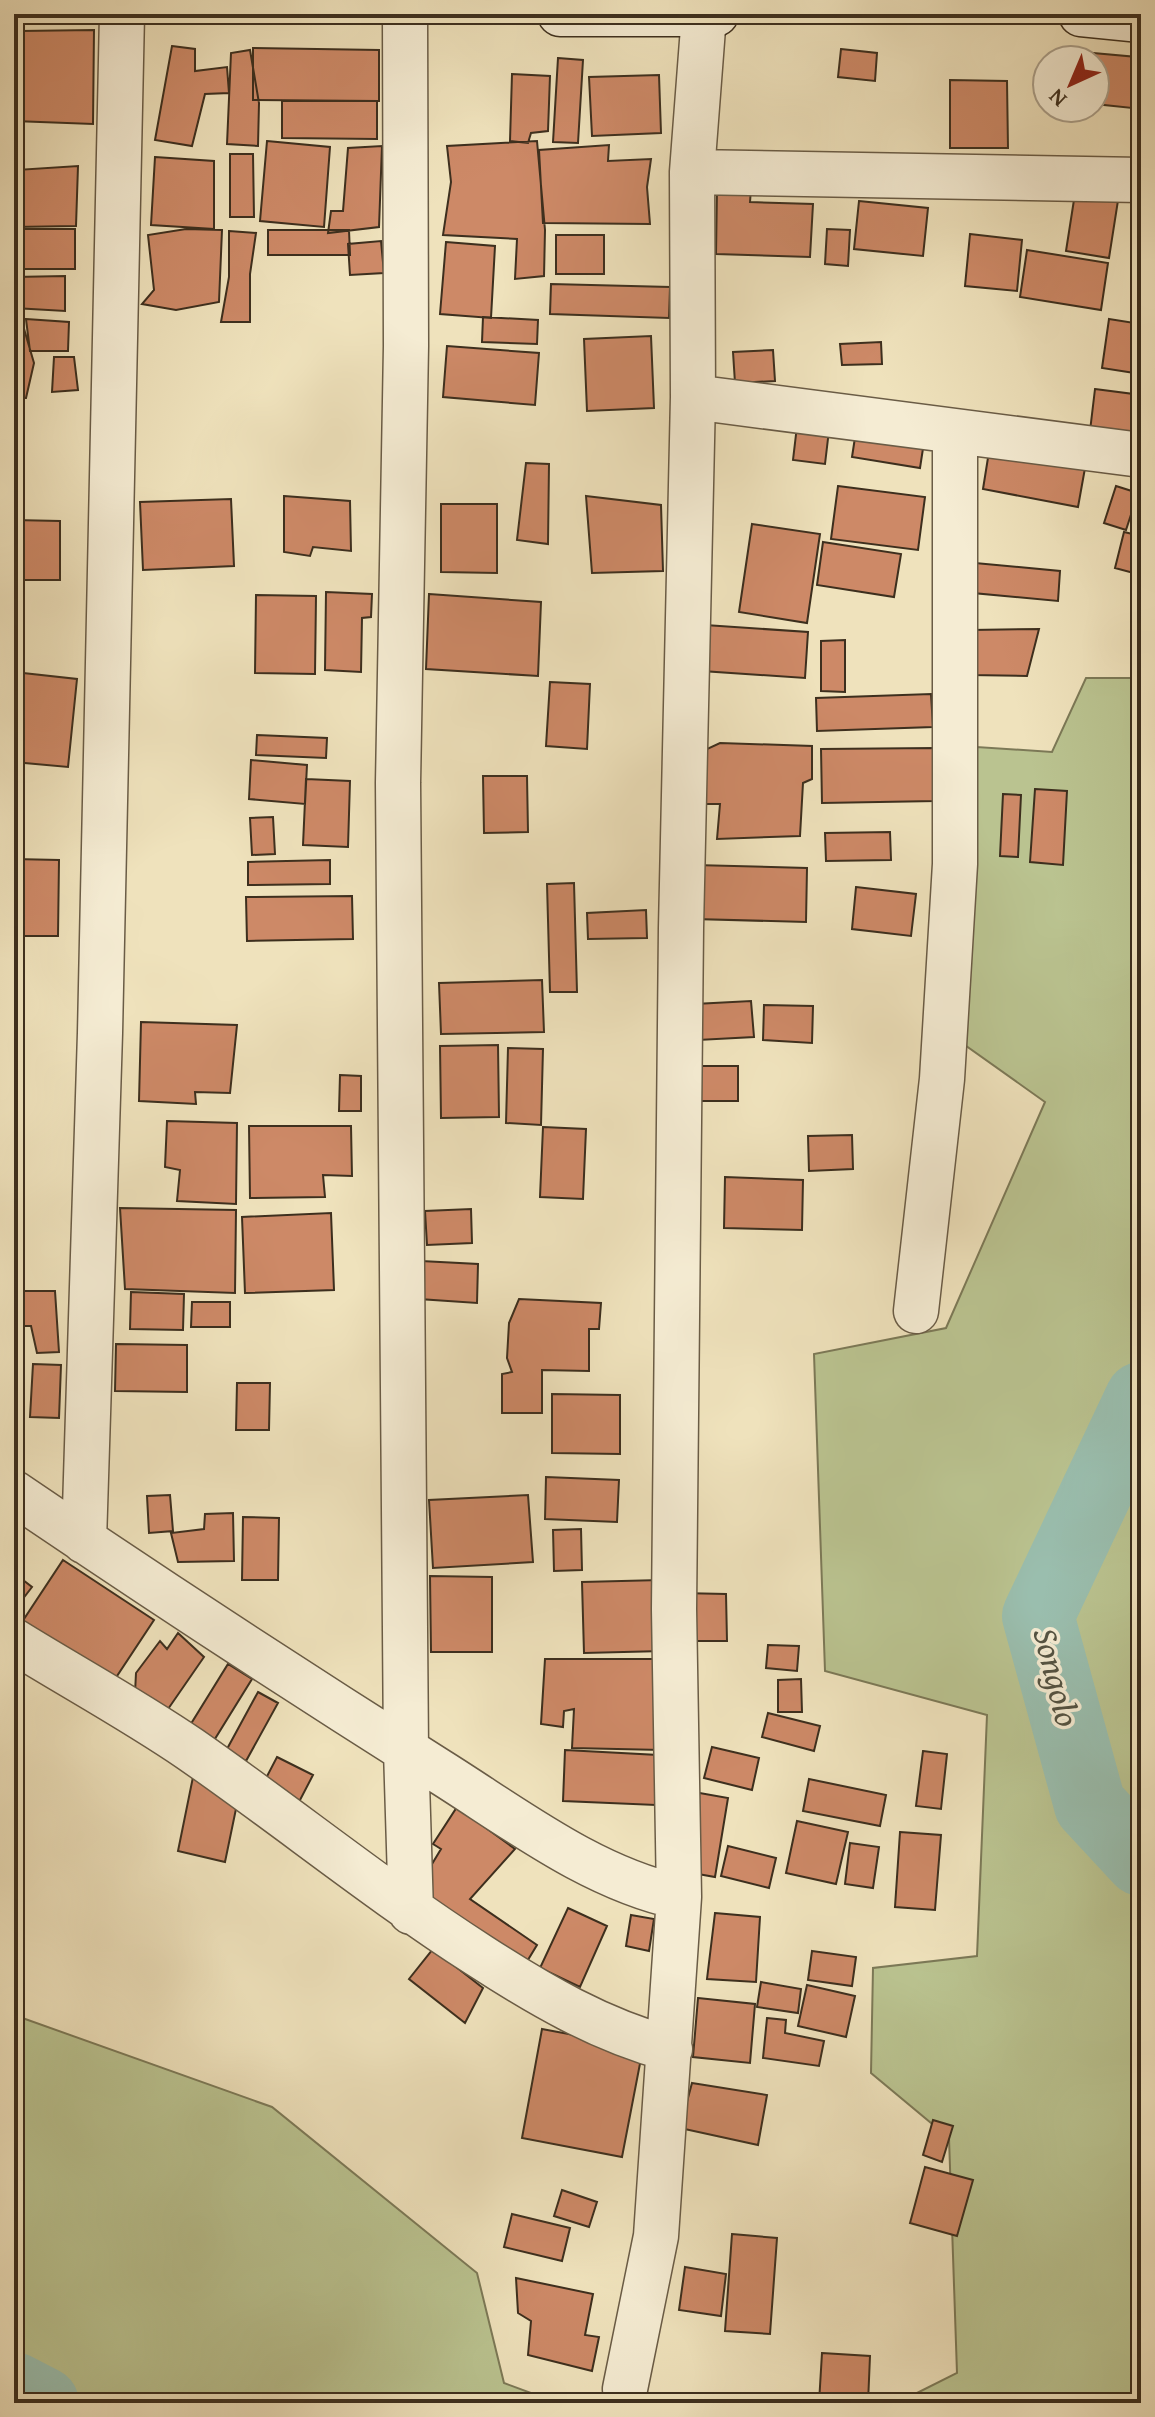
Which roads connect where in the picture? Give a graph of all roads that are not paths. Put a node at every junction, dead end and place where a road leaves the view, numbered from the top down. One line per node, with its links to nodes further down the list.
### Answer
1 (122, 14): 15 (street)
2 (405, 14): 17 (street)
3 (560, 14): 6 (street)
4 (716, 14): 6 (street)
5 (1081, 14): 7 (street)
6 (704, 15): 8 (street)
7 (1141, 20)
8 (692, 172): 9 (street); 10 (street)
9 (1141, 180)
10 (693, 397): 11 (street); 18 (street)
11 (955, 432): 12 (street); 13 (street)
12 (1141, 455)
13 (916, 1311)
14 (14, 1493): 15 (street)
15 (84, 1541): 17 (street)
16 (14, 1641): 19 (street)
17 (406, 1750): 18 (street); 19 (street)
18 (679, 1897): 20 (street)
19 (411, 1912): 20 (street)
20 (670, 2049): 21 (street)
21 (625, 2389)

